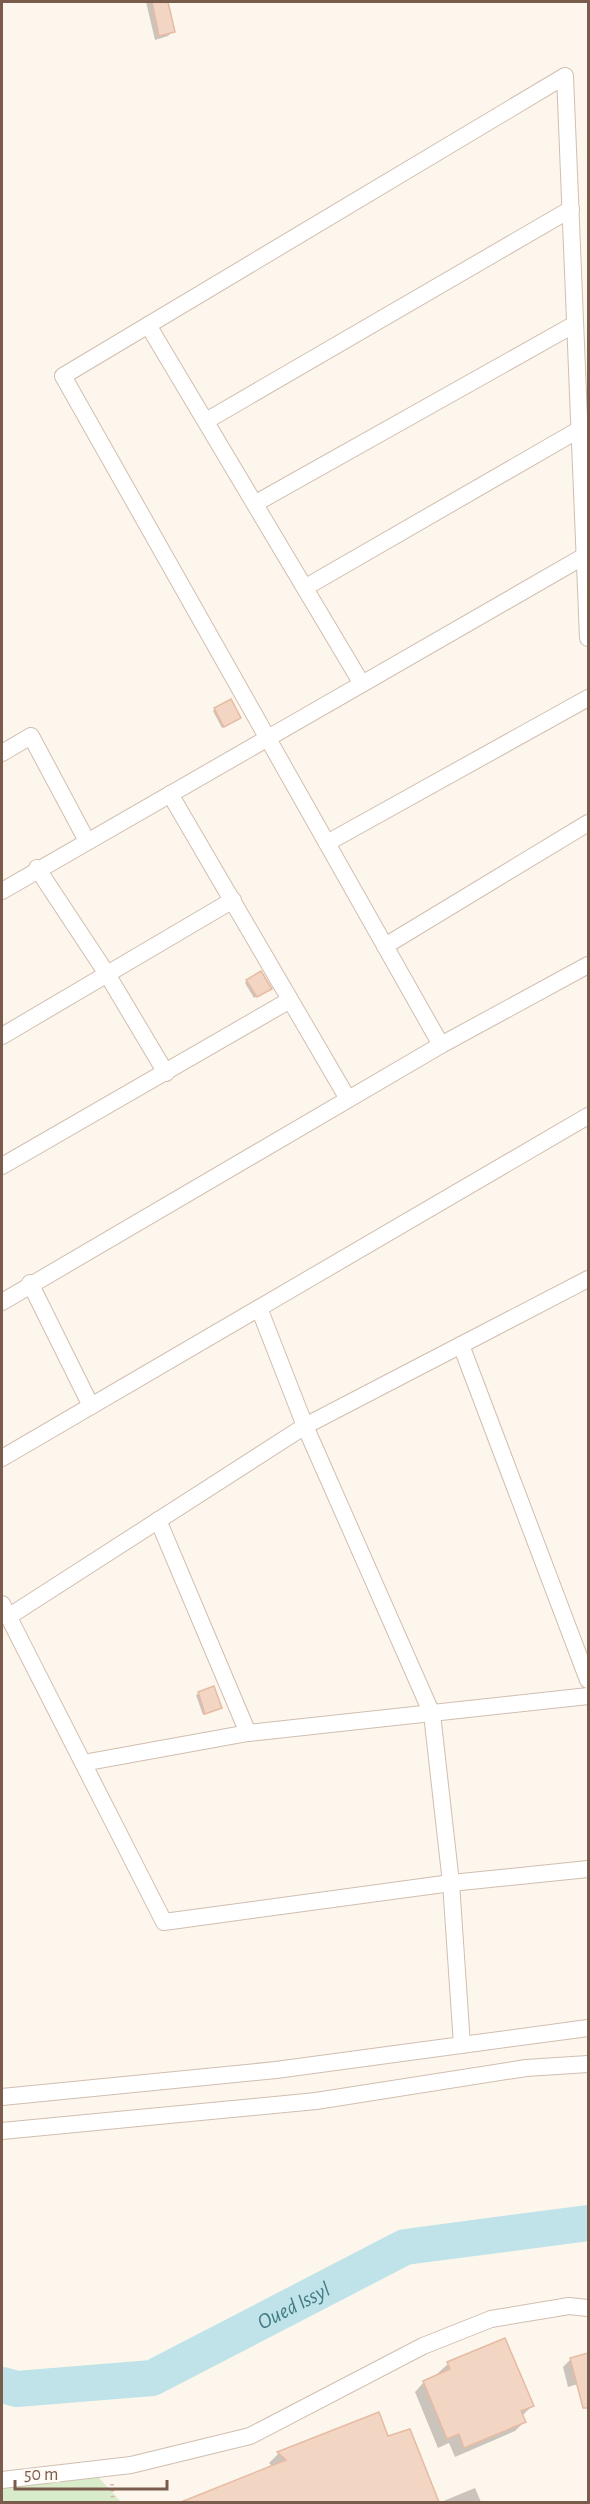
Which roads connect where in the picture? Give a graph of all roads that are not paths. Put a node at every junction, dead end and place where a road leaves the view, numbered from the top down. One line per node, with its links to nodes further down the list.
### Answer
1 (570, 209): 2 (street); 3 (street); 4 (street)
2 (575, 324): 5 (street); 6 (street)
3 (148, 325): 4 (street); 12 (street)
4 (206, 421): 6 (street)
5 (580, 429): 7 (street); 8 (street)
6 (256, 503): 8 (street)
7 (587, 554): 9 (street); 10 (street)
8 (306, 587): 10 (street)
9 (588, 638)
10 (362, 684): 12 (street)
11 (588, 698): 17 (street)
12 (268, 738): 14 (street); 17 (street)
13 (2, 753): 16 (street)
14 (170, 794): 16 (street); 20 (street)
15 (588, 823): 21 (street)
16 (87, 841): 18 (street)
17 (327, 843): 21 (street)
18 (38, 868): 19 (street); 23 (street)
19 (2, 891)
20 (233, 900): 23 (street); 24 (street)
21 (385, 946): 26 (street)
22 (588, 965): 26 (street)
23 (107, 974): 25 (street); 27 (street)
24 (290, 1000): 27 (street); 28 (street)
25 (2, 1036)
26 (441, 1045): 28 (street)
27 (166, 1072): 30 (street)
28 (348, 1099): 32 (street)
29 (588, 1116): 34 (street)
30 (2, 1166)
31 (588, 1279): 35 (street)
32 (30, 1283): 33 (street); 36 (street)
33 (2, 1302)
34 (259, 1308): 36 (street); 37 (street)
35 (461, 1345): 37 (street); 41 (street)
36 (91, 1406): 38 (street)
37 (305, 1426): 39 (street); 43 (street)
38 (2, 1458)
39 (158, 1520): 40 (street); 44 (street)
40 (5, 1611): 45 (street)
41 (588, 1680)
42 (588, 1696): 43 (street)
43 (432, 1714): 44 (street); 47 (street)
44 (248, 1733): 45 (street)
45 (82, 1763): 47 (street)
46 (588, 1869): 47 (street)
47 (451, 1883): 49 (street)
48 (588, 2028): 49 (street)
49 (462, 2045): 51 (street)
50 (588, 2064): 52 (street)
51 (2, 2097)
52 (2, 2131)
53 (588, 2308): 54 (street)
54 (2, 2480)

